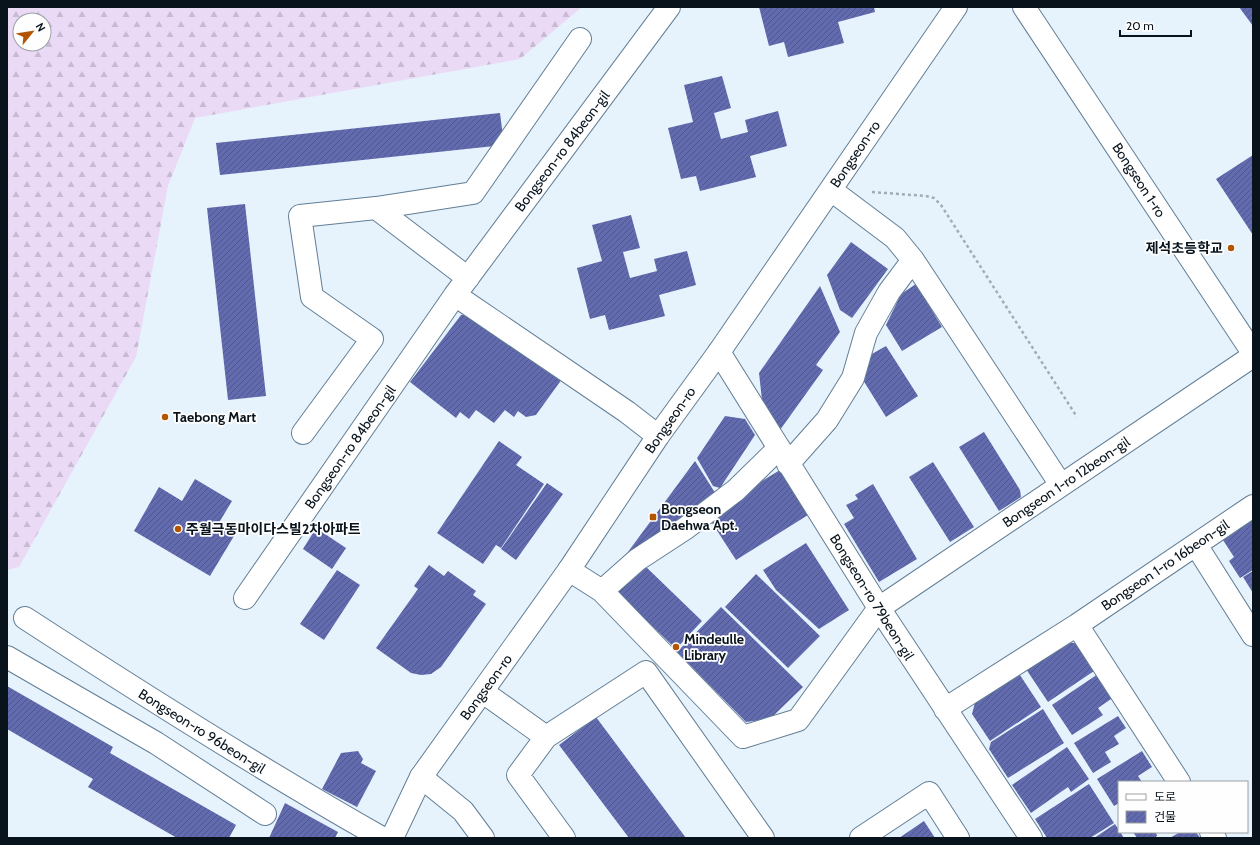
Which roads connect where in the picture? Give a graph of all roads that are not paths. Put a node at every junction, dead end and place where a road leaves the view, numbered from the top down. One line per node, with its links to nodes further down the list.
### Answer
1 (669, 7): 8 (street, Bongseon-ro 84beon-gil)
2 (956, 7): 5 (street, Bongseon-ro)
3 (1024, 7): 11 (street, Bongseon 1-ro)
4 (580, 39): 6 (street)
5 (831, 190): 7 (street); 10 (street, Bongseon-ro)
6 (376, 208): 8 (street); 12 (street)
7 (913, 260): 14 (street); 15 (street)
8 (468, 278): 9 (street, Bongseon-ro 84beon-gil)
9 (456, 295): 13 (street); 20 (street, Bongseon-ro 84beon-gil)
10 (719, 352): 13 (street, Bongseon-ro); 14 (street, Bongseon-ro 79beon-gil)
11 (1253, 354): 15 (street, Bongseon 1-ro 12beon-gil)
12 (303, 433)
13 (658, 436): 18 (street, Bongseon-ro)
14 (784, 456): 19 (street); 21 (street, Bongseon-ro 79beon-gil)
15 (1061, 485): 21 (street, Bongseon 1-ro 12beon-gil)
16 (1253, 506): 17 (street, Bongseon 1-ro 16beon-gil)
17 (1196, 545): 23 (street, Bongseon 1-ro 16beon-gil); 24 (street)
18 (568, 570): 19 (street); 26 (street, Bongseon-ro)
19 (602, 591): 21 (street)
20 (245, 598)
21 (879, 608): 27 (street, Bongseon-ro 79beon-gil)
22 (25, 618): 28 (street, Bongseon-ro 96beon-gil)
23 (1077, 625): 27 (street, Bongseon 1-ro 16beon-gil); 32 (street)
24 (1253, 635)
25 (7, 657): 30 (street)
26 (483, 692): 29 (street); 31 (street, Bongseon-ro)
27 (944, 708): 41 (street, Bongseon-ro 79beon-gil)
28 (171, 713): 30 (street); 34 (street, Bongseon-ro 96beon-gil)
29 (546, 737): 37 (street); 38 (street)
30 (156, 743): 33 (street)
31 (421, 777): 35 (street, Bongseon-ro); 36 (street)
32 (1178, 780)
33 (265, 814)
34 (382, 838)
35 (392, 838)
36 (484, 838)
37 (564, 838)
38 (763, 838)
39 (861, 838): 40 (street)
40 (958, 838)
41 (1031, 838)

